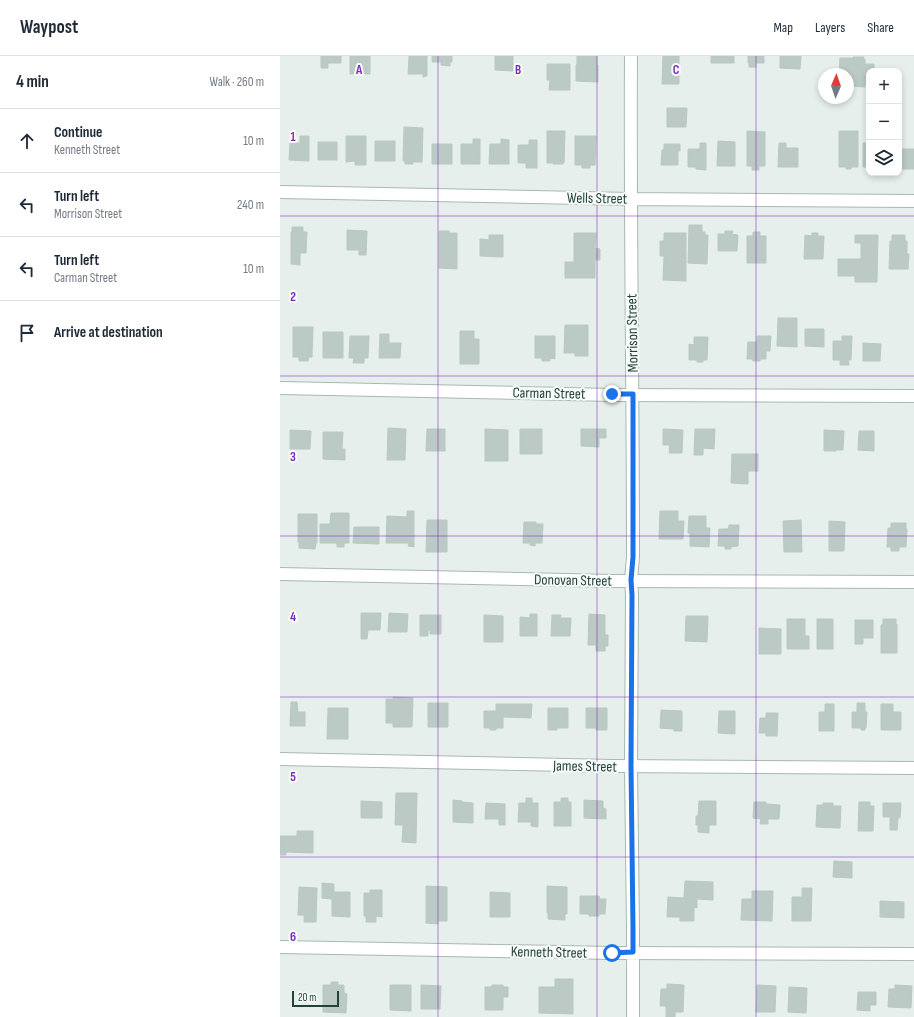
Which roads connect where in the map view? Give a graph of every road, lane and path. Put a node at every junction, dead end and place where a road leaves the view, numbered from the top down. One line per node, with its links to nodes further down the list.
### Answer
1 (631, 56): 3 (street, Morrison Street)
2 (280, 192): 3 (street, Wells Street)
3 (630, 199): 4 (street, Wells Street); 6 (street, Morrison Street)
4 (914, 201)
5 (280, 388): 6 (street, Carman Street)
6 (633, 394): 7 (street, Carman Street); 9 (street, Morrison Street)
7 (914, 396)
8 (280, 574): 9 (street, Donovan Street)
9 (631, 580): 10 (street, Donovan Street); 12 (street, Morrison Street)
10 (914, 582)
11 (280, 759): 12 (street, James Street)
12 (631, 766): 13 (street, James Street); 15 (street, Morrison Street)
13 (914, 768)
14 (280, 947): 15 (street, Kenneth Street)
15 (633, 952): 16 (street, Kenneth Street); 17 (street, Morrison Street)
16 (914, 954)
17 (633, 1017)

